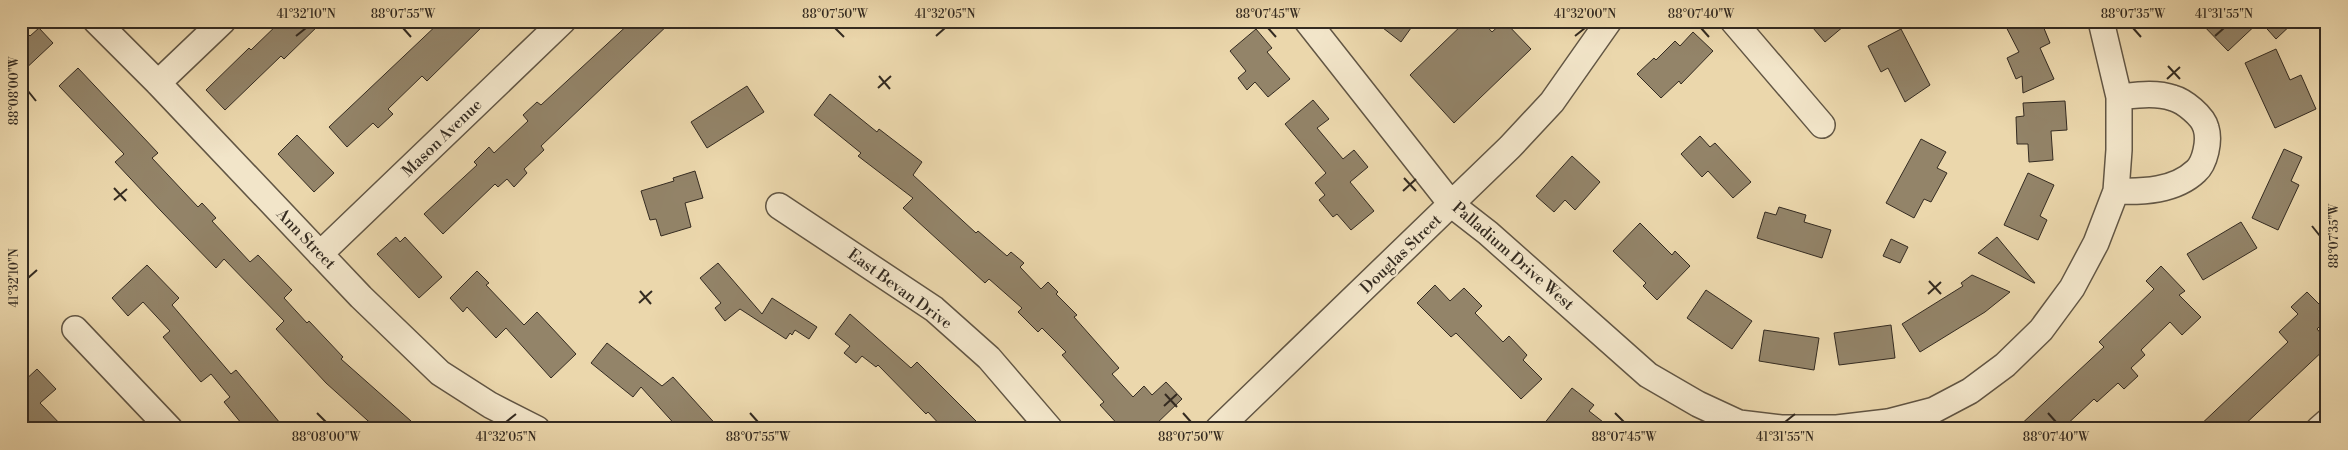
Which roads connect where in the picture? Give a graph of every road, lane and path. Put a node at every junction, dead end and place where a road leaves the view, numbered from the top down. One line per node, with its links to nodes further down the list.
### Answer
1 (96, 21): 8 (street, Ann Street)
2 (223, 21): 8 (street)
3 (563, 21): 14 (street, Mason Avenue)
4 (1307, 21): 12 (street, Palladium Drive West)
5 (1609, 21): 12 (street, Douglas Street)
6 (1733, 21): 10 (street)
7 (2101, 21): 9 (street)
8 (158, 83): 14 (street, Ann Street)
9 (2119, 97): 11 (street); 11 (street)
10 (1822, 125)
11 (2116, 191): 18 (street, Palladium Drive West)
12 (1452, 205): 17 (street, Palladium Drive West); 22 (street, Douglas Street)
13 (779, 206): 21 (street, East Bevan Drive)
14 (320, 254): 20 (street, Ann Street)
15 (75, 329): 19 (street)
16 (2327, 422): 23 (street)
17 (1739, 426): 18 (street, Palladium Drive West)
18 (1837, 428)
19 (170, 429)
20 (537, 429)
21 (1050, 429)
22 (1218, 429)
23 (2319, 429)

